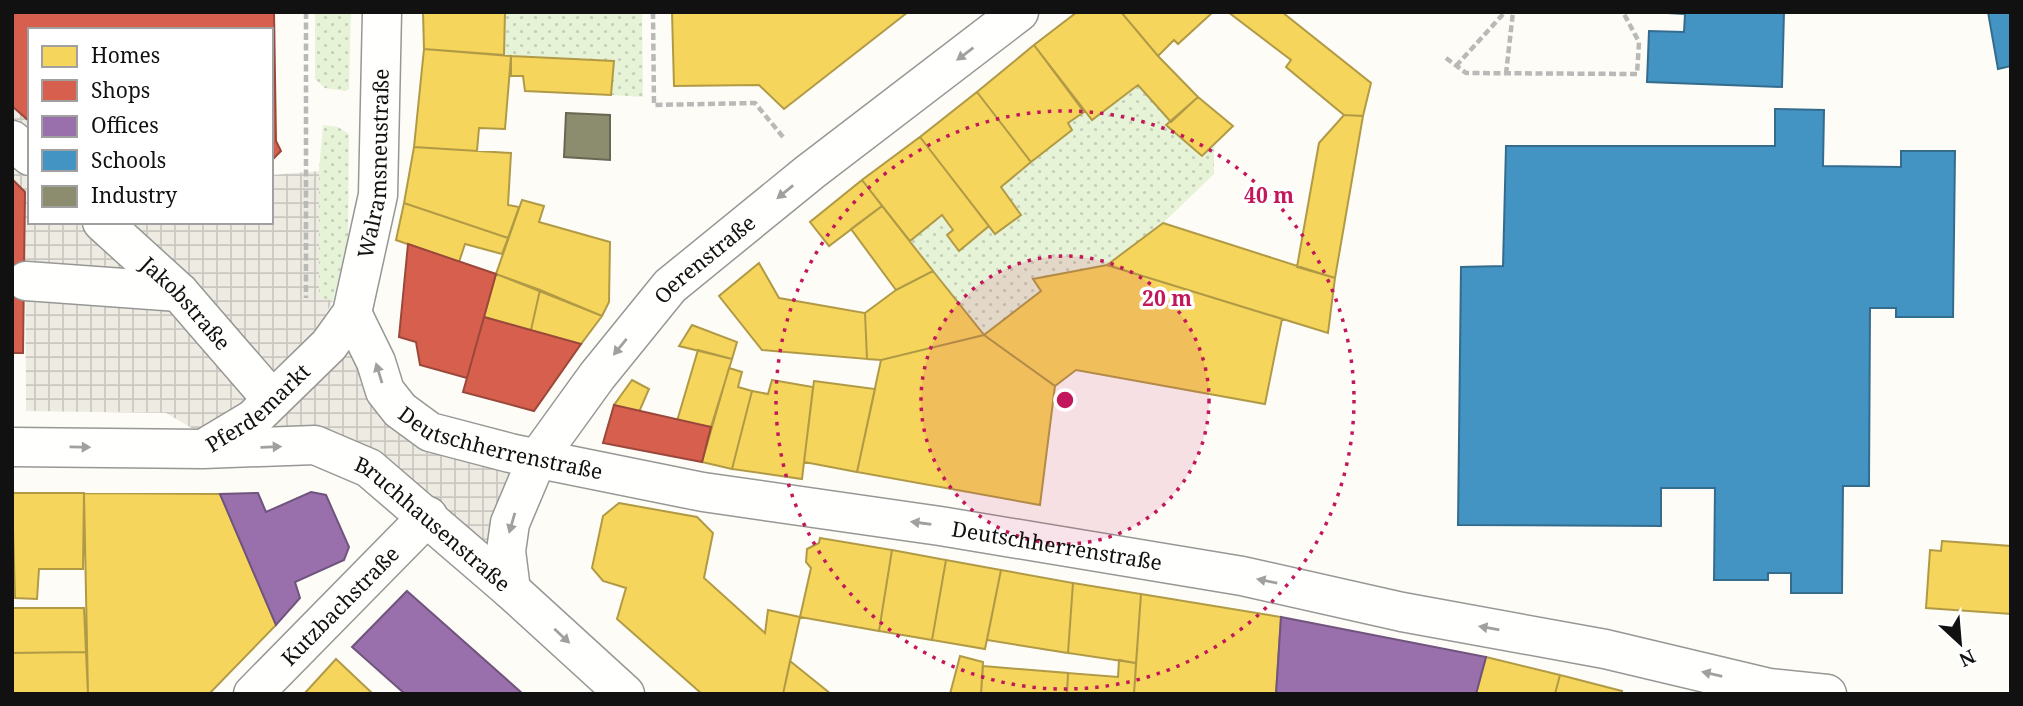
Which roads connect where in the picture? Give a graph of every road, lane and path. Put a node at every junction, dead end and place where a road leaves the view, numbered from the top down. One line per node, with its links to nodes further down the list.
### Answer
1 (306, 12): 18 (path)
2 (382, 12): 17 (street, Walramsneustraße)
3 (653, 12): 13 (path)
4 (1019, 12): 13 (street, Oerenstraße, one-way to 13)
5 (1505, 12): 9 (path)
6 (1513, 12): 10 (path)
7 (1623, 12): 10 (path)
8 (1446, 58): 9 (path)
9 (1456, 66): 10 (path)
10 (1506, 74)
11 (12, 140): 12 (street)
12 (28, 154)
13 (810, 172): 22 (street, Oerenstraße, one-way to 22)
14 (104, 224): 16 (street, Jakobstraße)
15 (26, 281): 16 (street)
16 (178, 292): 19 (street, Jakobstraße)
17 (352, 313): 18 (street, Pferdemarkt); 22 (street, Deutschherrenstraße, one-way to 17)
18 (320, 353): 21 (street, Pferdemarkt)
19 (263, 389)
20 (12, 447): 21 (street, Pferdemarkt, one-way to 21)
21 (203, 449): 23 (street, Bruchhausenstraße, one-way to 23)
22 (537, 459): 24 (street, Oerenstraße, one-way to 24); 27 (street, Deutschherrenstraße, one-way to 22)
23 (428, 516): 24 (street, Bruchhausenstraße); 26 (street, Kutzbachstraße)
24 (511, 590): 25 (street, Bruchhausenstraße, one-way to 25)
25 (613, 690)
26 (253, 694)
27 (1827, 694)

